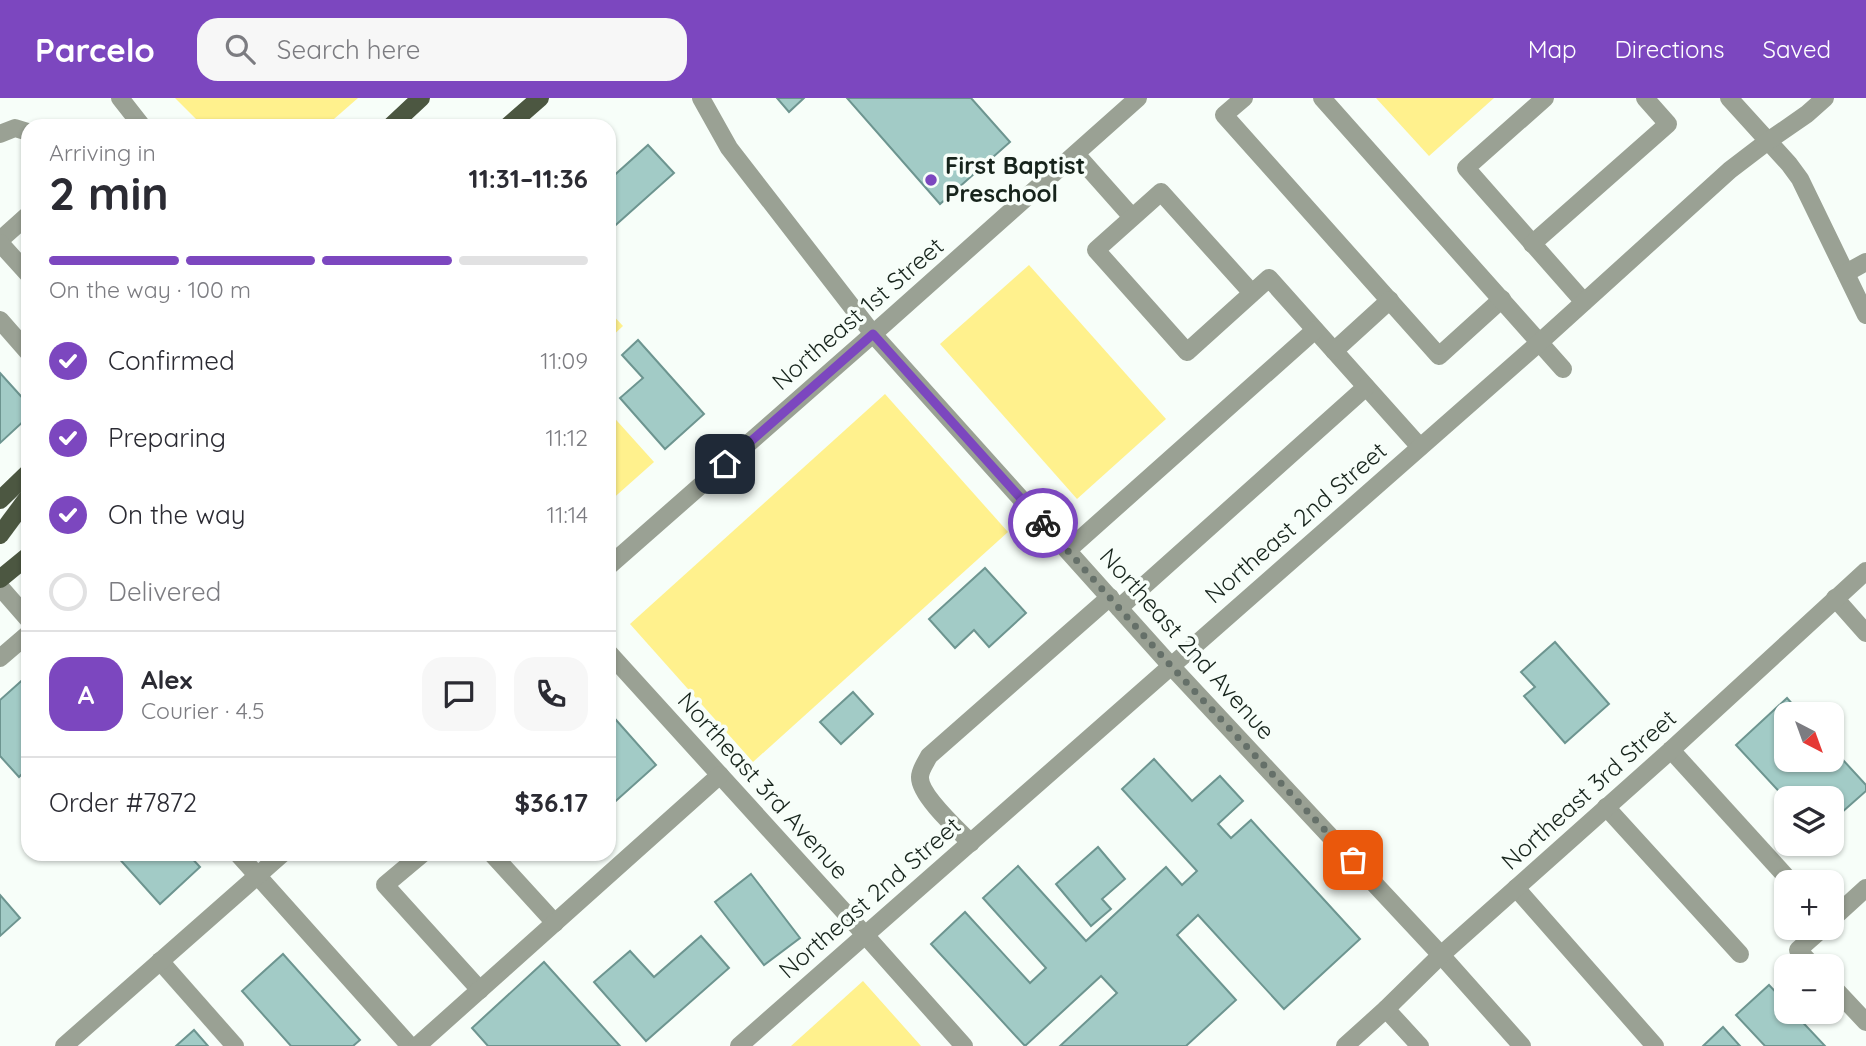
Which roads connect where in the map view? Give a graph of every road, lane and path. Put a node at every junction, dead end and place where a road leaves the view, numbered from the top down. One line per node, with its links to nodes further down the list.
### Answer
1 (120, 98): 12 (street)
2 (421, 98): 13 (main road)
3 (540, 98): 14 (main road)
4 (701, 98): 33 (street, Northeast 2nd Avenue)
5 (1138, 98): 18 (street, Northeast 1st Street)
6 (1244, 98): 28 (street)
7 (1322, 98): 27 (street)
8 (1545, 98): 22 (street)
9 (1644, 98): 22 (street)
10 (1729, 98): 17 (street)
11 (1825, 98): 17 (street, Northeast 2nd Street)
12 (132, 119)
13 (398, 119)
14 (516, 119)
15 (21, 130): 16 (street)
16 (0, 134)
17 (1768, 141): 25 (street); 29 (street, Northeast 2nd Street)
18 (1076, 154): 19 (street); 33 (street, Northeast 1st Street)
19 (1132, 217): 26 (street); 26 (street)
20 (21, 222): 21 (street)
21 (0, 241): 24 (street)
22 (1532, 244): 29 (street)
23 (1866, 262): 25 (street)
24 (21, 266)
25 (1846, 272): 30 (street)
26 (1252, 293): 32 (street)
27 (1502, 299): 28 (street); 34 (street)
28 (1390, 300): 36 (street)
29 (1584, 302): 34 (street, Northeast 2nd Street)
30 (1866, 314)
31 (0, 320): 35 (street)
32 (1315, 330): 36 (street); 44 (street)
33 (873, 334): 44 (street, Northeast 2nd Avenue); 45 (street, Northeast 1st Street)
34 (1540, 342): 37 (street); 39 (street, Northeast 2nd Street)
35 (21, 344)
36 (1334, 351): 38 (street)
37 (1563, 369)
38 (1367, 387): 39 (street); 51 (street)
39 (1420, 447): 57 (street, Northeast 2nd Street)
40 (21, 480): 41 (main road)
41 (0, 500)
42 (21, 506): 43 (main road)
43 (0, 535)
44 (1068, 551): 51 (street, Northeast 2nd Avenue)
45 (616, 560)
46 (21, 562): 48 (main road)
47 (1866, 570): 50 (street, Northeast 3rd Street)
48 (0, 579)
49 (0, 587): 52 (street)
50 (1835, 598): 53 (street); 58 (street, Northeast 3rd Street)
51 (1115, 603): 57 (street, Northeast 2nd Avenue); 61 (street)
52 (21, 611)
53 (1866, 633)
54 (21, 640): 55 (street)
55 (0, 658)
56 (616, 661): 59 (street, Northeast 3rd Avenue)
57 (1171, 666): 61 (street, Northeast 2nd Street); 76 (street, Northeast 2nd Avenue)
58 (1671, 750): 60 (street, Northeast 3rd Street); 66 (street)
59 (720, 775): 71 (street); 72 (street, Northeast 3rd Avenue)
60 (1606, 807): 68 (street, Northeast 3rd Street); 74 (street)
61 (971, 843): 72 (street, Northeast 2nd Street)
62 (244, 861): 67 (street)
63 (274, 861): 67 (street)
64 (414, 861): 78 (street)
65 (498, 861): 71 (street)
66 (1780, 870)
67 (258, 876): 77 (street); 84 (street)
68 (1516, 888): 76 (street, Northeast 3rd Street); 91 (street)
69 (1866, 888): 70 (street)
70 (1844, 908)
71 (555, 923): 78 (street)
72 (865, 934): 86 (street, Northeast 2nd Street); 87 (street, Northeast 3rd Avenue)
73 (1809, 940): 75 (street)
74 (1740, 954)
75 (1802, 954)
76 (1441, 955): 80 (street, Northeast 3rd Street); 90 (street, Northeast 2nd Avenue)
77 (160, 961): 82 (street); 83 (street)
78 (480, 989): 85 (street)
79 (1844, 999): 81 (street)
80 (1386, 1009): 88 (street, Northeast 3rd Street); 89 (street)
81 (1866, 1022)
82 (64, 1046)
83 (235, 1046)
84 (410, 1046)
85 (417, 1046)
86 (738, 1046)
87 (964, 1046)
88 (1345, 1046)
89 (1420, 1046)
90 (1522, 1046)
91 (1655, 1046)

